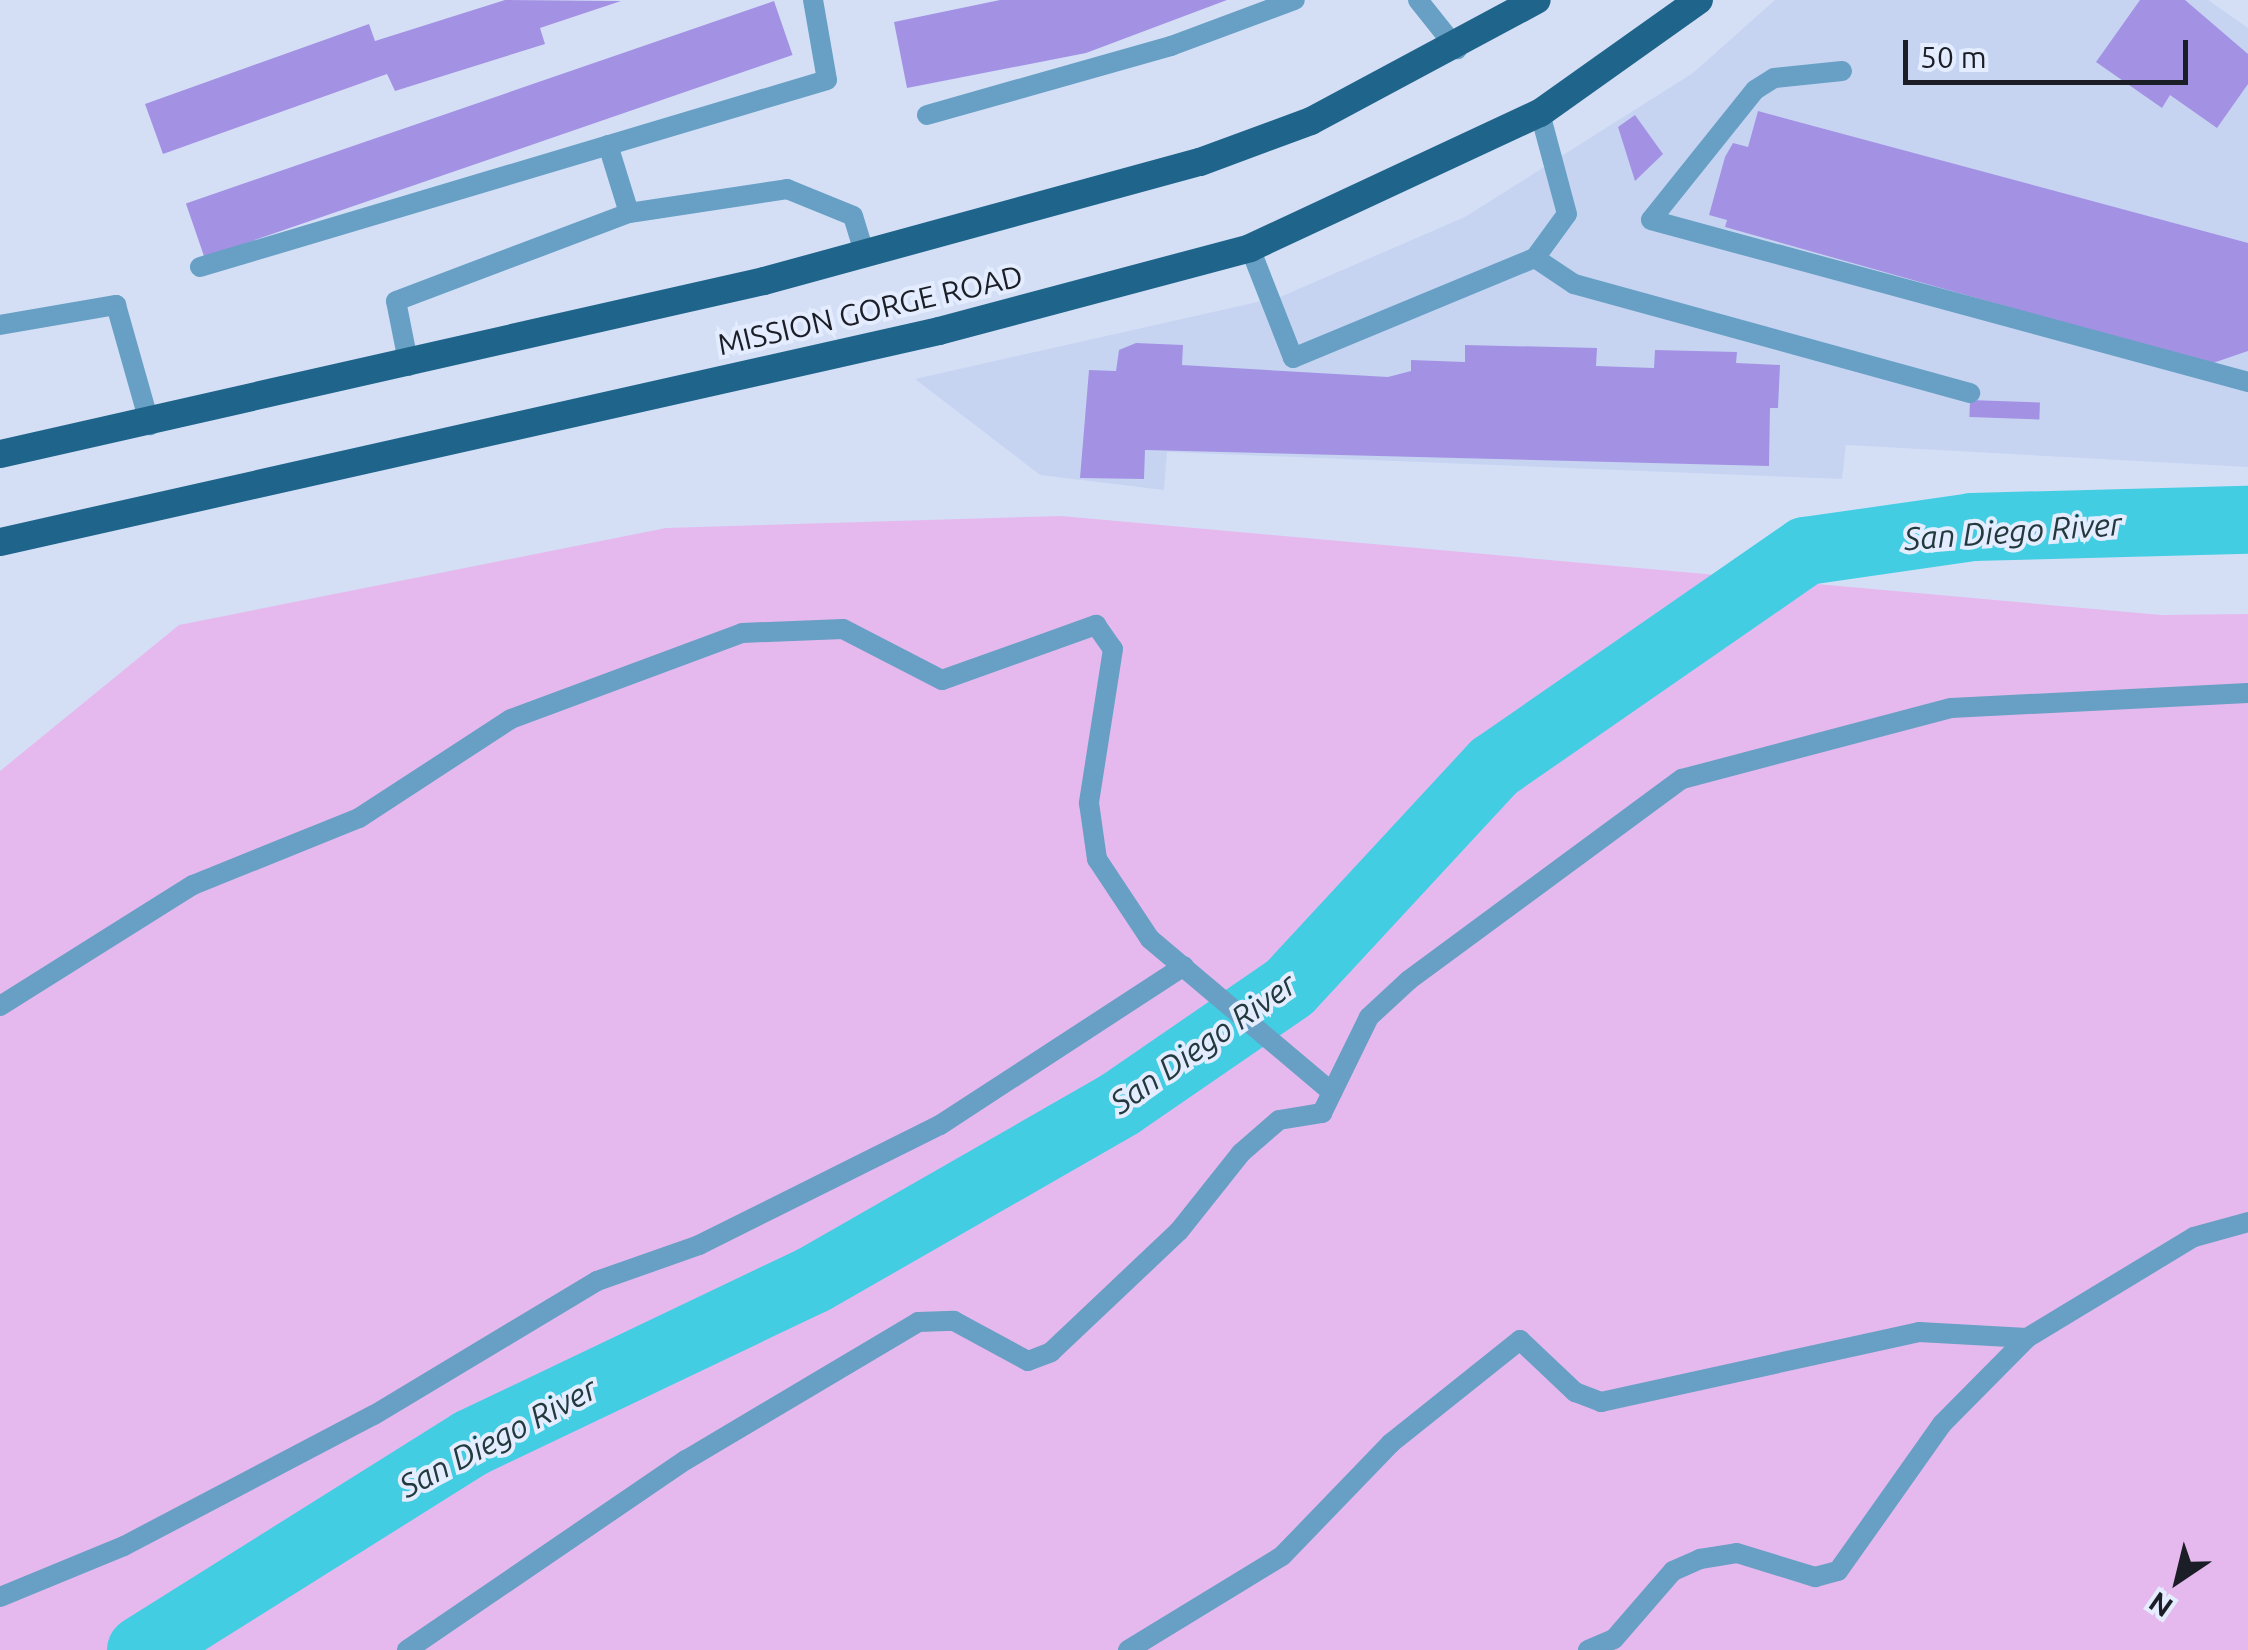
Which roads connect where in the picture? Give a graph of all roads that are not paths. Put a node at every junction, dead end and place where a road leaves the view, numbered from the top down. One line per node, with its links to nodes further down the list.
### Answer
1 (813, 0): 10 (lane)
2 (1295, 0): 9 (lane)
3 (1418, 0): 6 (lane)
4 (1537, 0): 6 (main road, MISSION GORGE ROAD)
5 (1700, 0): 8 (main road, MISSION GORGE ROAD)
6 (1457, 49): 13 (main road, MISSION GORGE ROAD)
7 (1842, 70): 18 (lane)
8 (1540, 113): 12 (main road, MISSION GORGE ROAD); 14 (lane)
9 (927, 115)
10 (608, 144): 11 (lane); 15 (lane)
11 (629, 213): 13 (lane); 17 (lane)
12 (1250, 248): 14 (lane); 22 (main road, MISSION GORGE ROAD)
13 (864, 254): 17 (main road, MISSION GORGE ROAD)
14 (1535, 258): 19 (lane)
15 (200, 267)
16 (0, 325): 20 (lane)
17 (409, 366): 20 (main road, MISSION GORGE ROAD)
18 (2248, 382)
19 (1970, 394)
20 (150, 424): 21 (main road, MISSION GORGE ROAD)
21 (0, 454)
22 (0, 542)
23 (2248, 693): 26 (lane)
24 (1190, 971): 25 (lane); 26 (lane); 29 (lane)
25 (0, 1006)
26 (1332, 1092): 30 (lane)
27 (2248, 1222): 28 (lane)
28 (2027, 1338): 31 (lane); 32 (lane)
29 (0, 1597)
30 (407, 1650)
31 (1128, 1650)
32 (1588, 1650)

